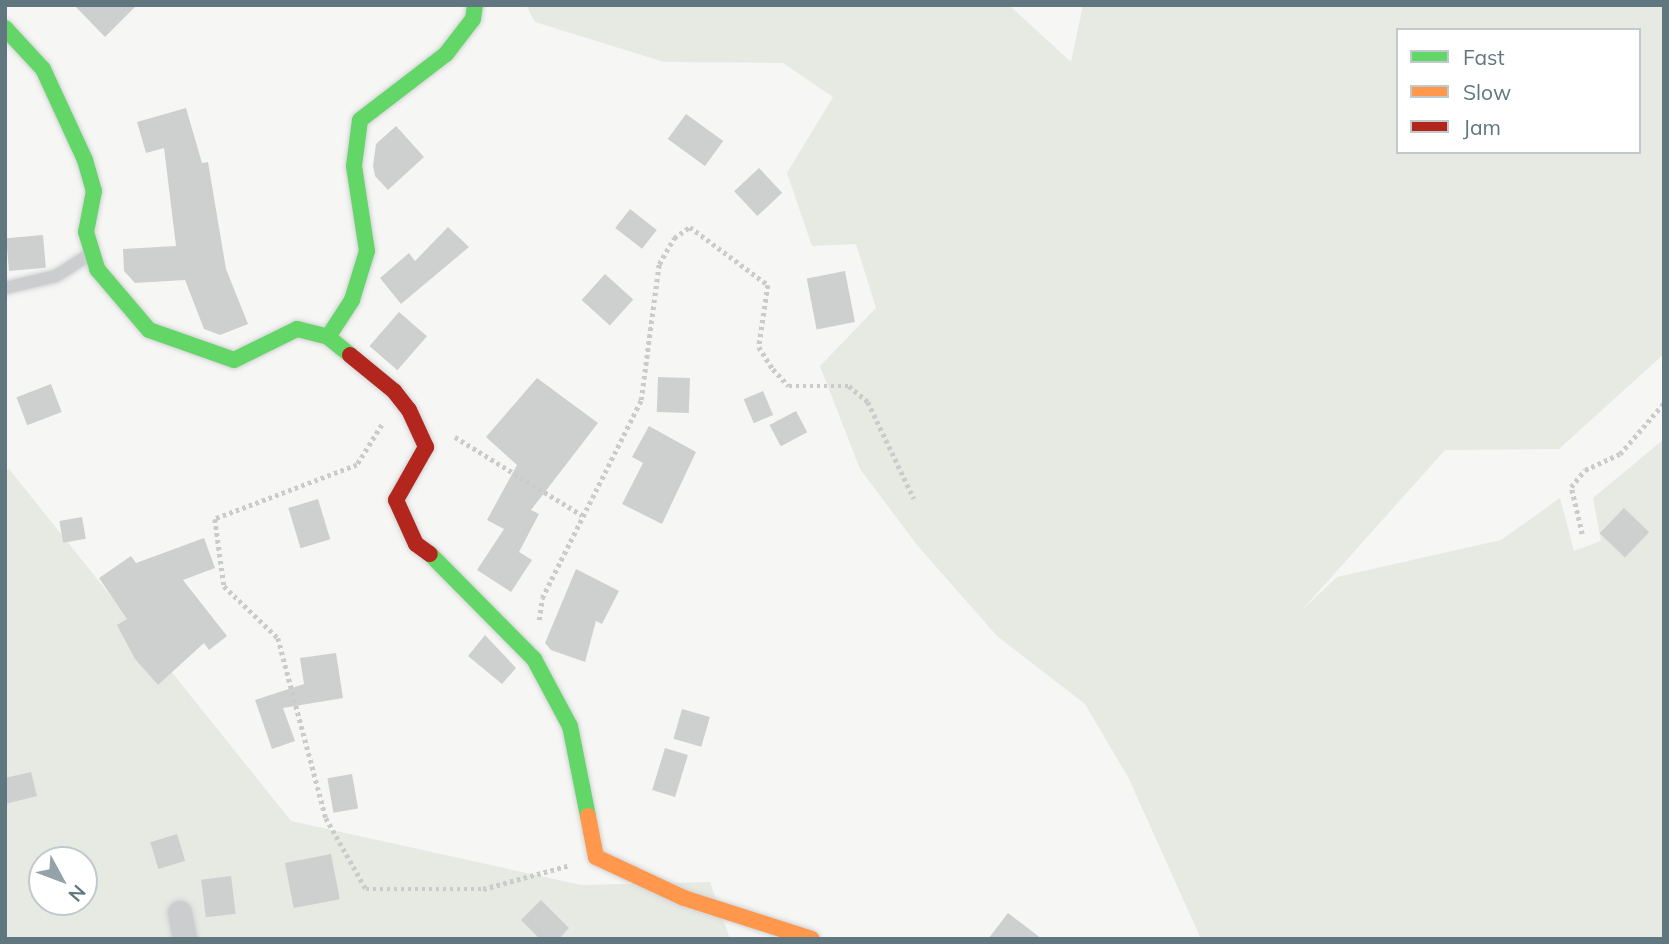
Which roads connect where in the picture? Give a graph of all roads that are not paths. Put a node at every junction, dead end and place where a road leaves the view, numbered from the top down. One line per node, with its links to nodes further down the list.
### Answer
1 (475, 5): 5 (street)
2 (5, 28): 3 (street)
3 (92, 253): 4 (lane); 5 (street)
4 (5, 288)
5 (328, 337): 8 (street)
6 (180, 913): 7 (street)
7 (185, 939)
8 (812, 939)

